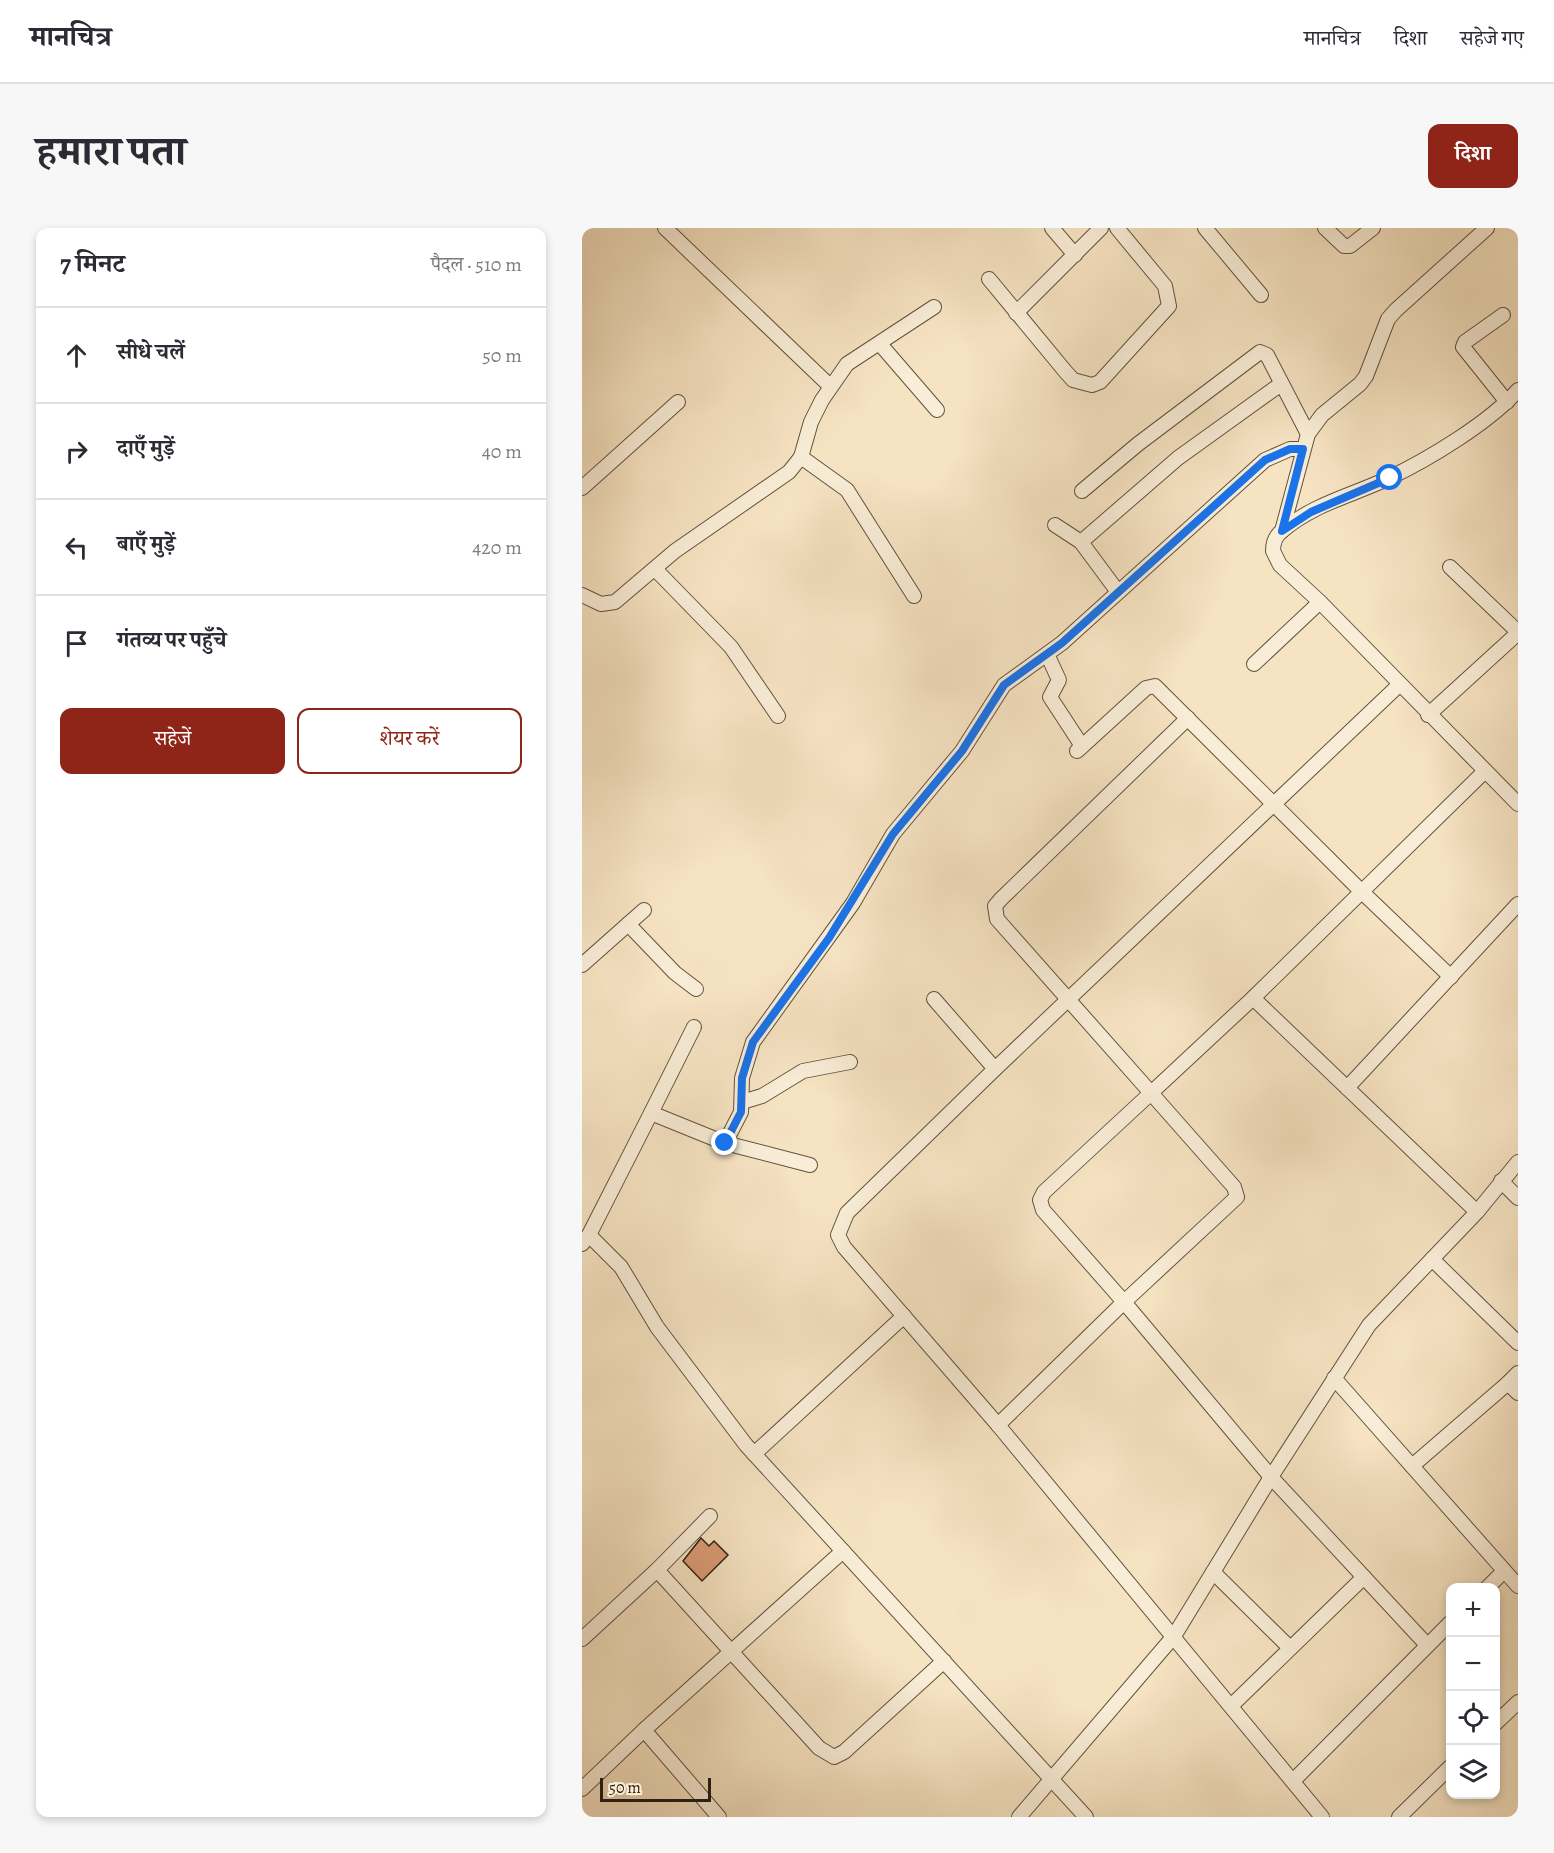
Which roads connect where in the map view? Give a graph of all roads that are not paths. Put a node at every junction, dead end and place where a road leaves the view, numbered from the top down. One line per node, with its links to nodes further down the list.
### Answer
1 (665, 228): 17 (street)
2 (1052, 228): 9 (street)
3 (1101, 228): 9 (street)
4 (1117, 228): 13 (street)
5 (1205, 228): 11 (street)
6 (1325, 228): 7 (street)
7 (1373, 228)
8 (1487, 228): 22 (street)
9 (1075, 255): 13 (street)
10 (990, 279): 13 (street)
11 (1261, 295)
12 (934, 307): 15 (street)
13 (1016, 313)
14 (1503, 315): 20 (street)
15 (880, 344): 17 (street); 21 (street)
16 (1281, 384): 22 (street); 26 (street); 29 (street)
17 (830, 386): 24 (street)
18 (1518, 390): 20 (street)
19 (678, 402): 25 (street)
20 (1507, 402): 28 (street)
21 (937, 410)
22 (1308, 434): 23 (street)
23 (1303, 449): 28 (street); 32 (street)
24 (801, 457): 31 (street); 34 (street)
25 (582, 488)
26 (1082, 490)
27 (1055, 525): 29 (street)
28 (1282, 531): 35 (street)
29 (1081, 542): 32 (street)
30 (1450, 567): 36 (street)
31 (655, 569): 33 (street); 41 (street)
32 (1118, 592): 37 (street)
33 (582, 596)
34 (914, 596)
35 (1320, 602): 38 (street); 39 (street)
36 (1518, 633): 40 (street)
37 (1047, 654): 42 (street); 61 (street)
38 (1254, 664)
39 (1399, 685): 40 (street); 44 (street)
40 (1428, 715): 43 (street)
41 (778, 716)
42 (1188, 718): 44 (street); 55 (street)
43 (1485, 771): 45 (street); 46 (street)
44 (1272, 804): 46 (street); 55 (street)
45 (1518, 804)
46 (1361, 891): 51 (street); 53 (street)
47 (1518, 904): 51 (street)
48 (644, 910): 49 (street)
49 (628, 924): 50 (street); 52 (street)
50 (582, 965)
51 (1451, 977): 59 (street)
52 (696, 988)
53 (1253, 998): 59 (street); 60 (street)
54 (934, 999): 58 (street)
55 (1068, 1000): 58 (street); 60 (street)
56 (694, 1027): 62 (street)
57 (850, 1062): 61 (street)
58 (995, 1069): 72 (street)
59 (1347, 1088): 68 (street)
60 (1151, 1093): 71 (street); 71 (street)
61 (741, 1102): 63 (street)
62 (651, 1113): 63 (street); 69 (street)
63 (725, 1143): 65 (street)
64 (1518, 1162): 66 (street)
65 (810, 1165)
66 (1501, 1181): 67 (street); 68 (street)
67 (1518, 1198)
68 (1477, 1212): 70 (street)
69 (586, 1240): 77 (street)
70 (1432, 1259): 73 (street); 74 (street)
71 (1124, 1302): 76 (street); 79 (street)
72 (904, 1316): 76 (street); 77 (street)
73 (1518, 1343)
74 (1334, 1378): 78 (street); 79 (street)
75 (1515, 1383): 78 (street)
76 (998, 1425): 89 (street)
77 (754, 1454): 81 (street)
78 (1412, 1466): 83 (street)
79 (1271, 1477): 84 (street); 85 (street)
80 (710, 1516): 82 (street)
81 (843, 1551): 93 (street); 94 (street)
82 (657, 1570): 90 (street); 93 (street)
83 (1504, 1571): 86 (street); 87 (street)
84 (1213, 1572): 89 (street); 92 (street)
85 (1364, 1577): 91 (street); 92 (street)
86 (1491, 1583)
87 (1518, 1586)
88 (1446, 1627): 91 (street)
89 (1174, 1636): 96 (street); 100 (street)
90 (582, 1640)
91 (1427, 1645): 101 (street)
92 (1290, 1648): 96 (street)
93 (733, 1651): 94 (street); 98 (street)
94 (944, 1661): 100 (street)
95 (1518, 1702): 97 (street)
96 (1231, 1706): 101 (street)
97 (1500, 1720)
98 (644, 1730): 102 (street); 103 (street)
99 (1446, 1771): 107 (street)
100 (1052, 1779): 104 (street); 105 (street)
101 (1293, 1781): 106 (street)
102 (582, 1789)
103 (719, 1817)
104 (1019, 1817)
105 (1086, 1817)
106 (1322, 1817)
107 (1400, 1817)

